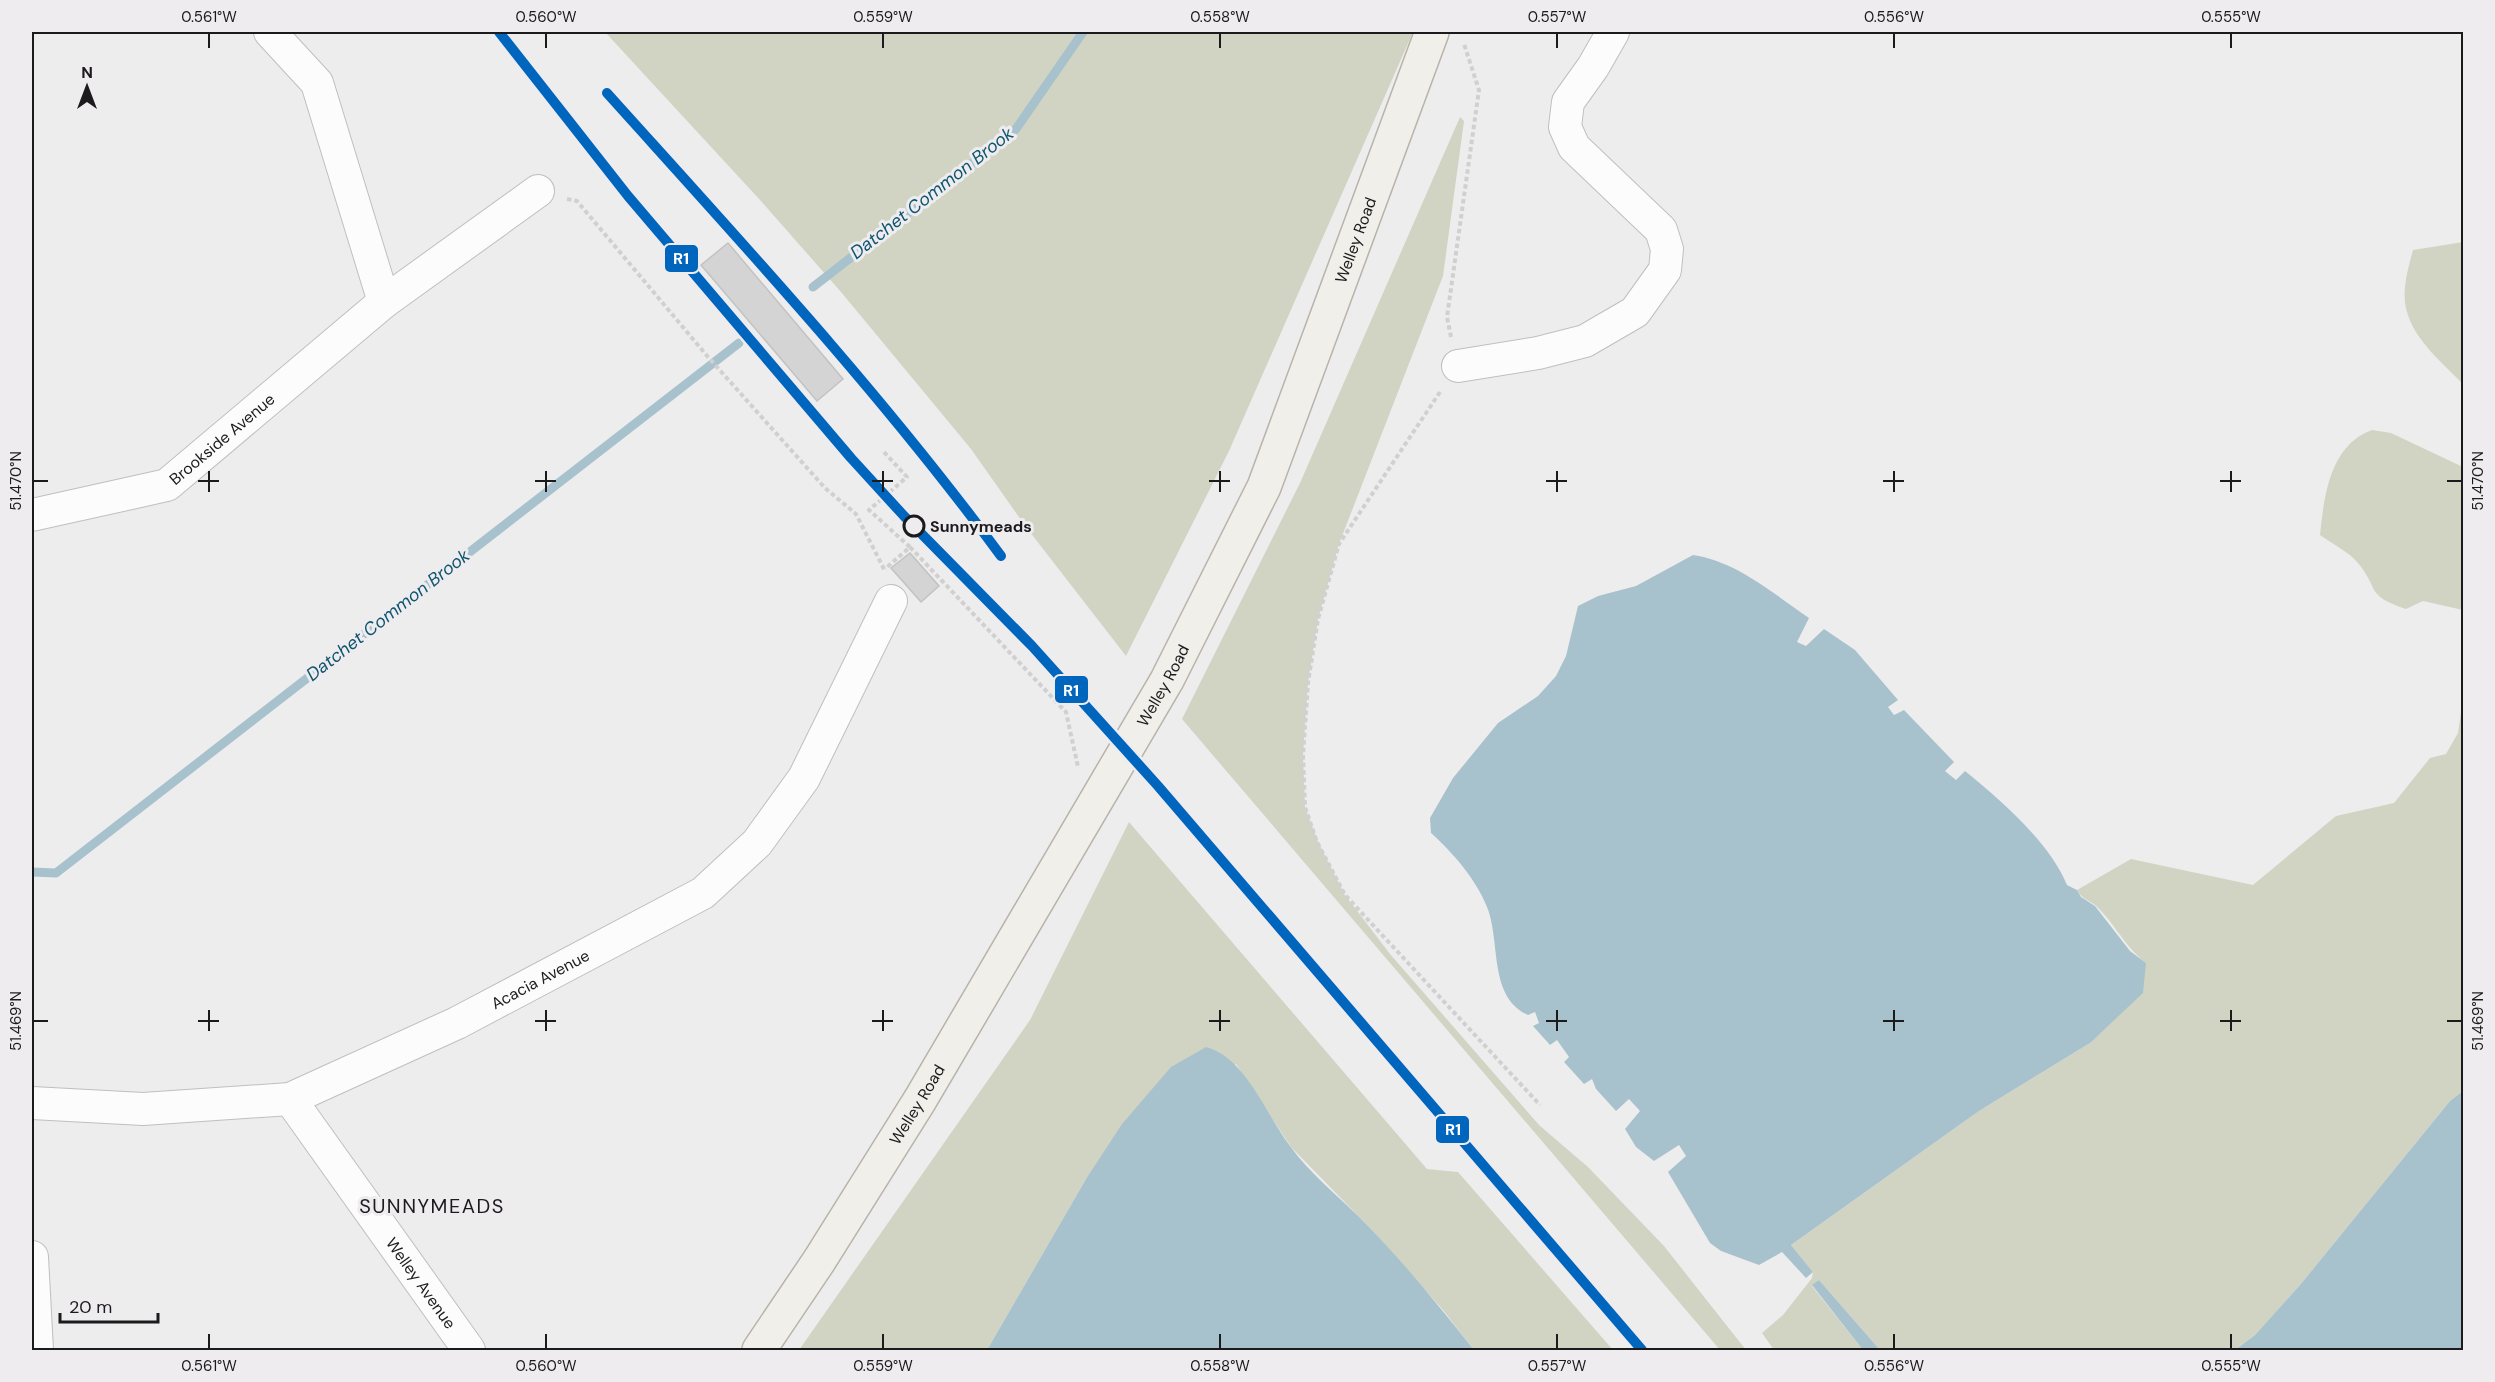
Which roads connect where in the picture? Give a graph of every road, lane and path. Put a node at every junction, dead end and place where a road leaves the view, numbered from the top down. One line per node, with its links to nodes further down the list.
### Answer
1 (270, 32): 6 (street)
2 (1432, 32): 13 (main road, Welley Road)
3 (1613, 32): 7 (street)
4 (1463, 41): 7 (path)
5 (538, 191): 6 (street, Brookside Avenue); 11 (path)
6 (384, 302): 9 (street, Brookside Avenue)
7 (1458, 366): 16 (path)
8 (884, 452): 10 (path)
9 (32, 515)
10 (910, 547): 11 (path); 13 (path)
11 (885, 569): 12 (path)
12 (891, 601): 14 (street, Acacia Avenue)
13 (1093, 801): 20 (main road, Welley Road)
14 (291, 1099): 15 (street, Acacia Avenue); 19 (street, Welley Avenue)
15 (32, 1102)
16 (1540, 1105)
17 (32, 1257): 18 (street)
18 (37, 1350)
19 (469, 1350)
20 (759, 1350)

